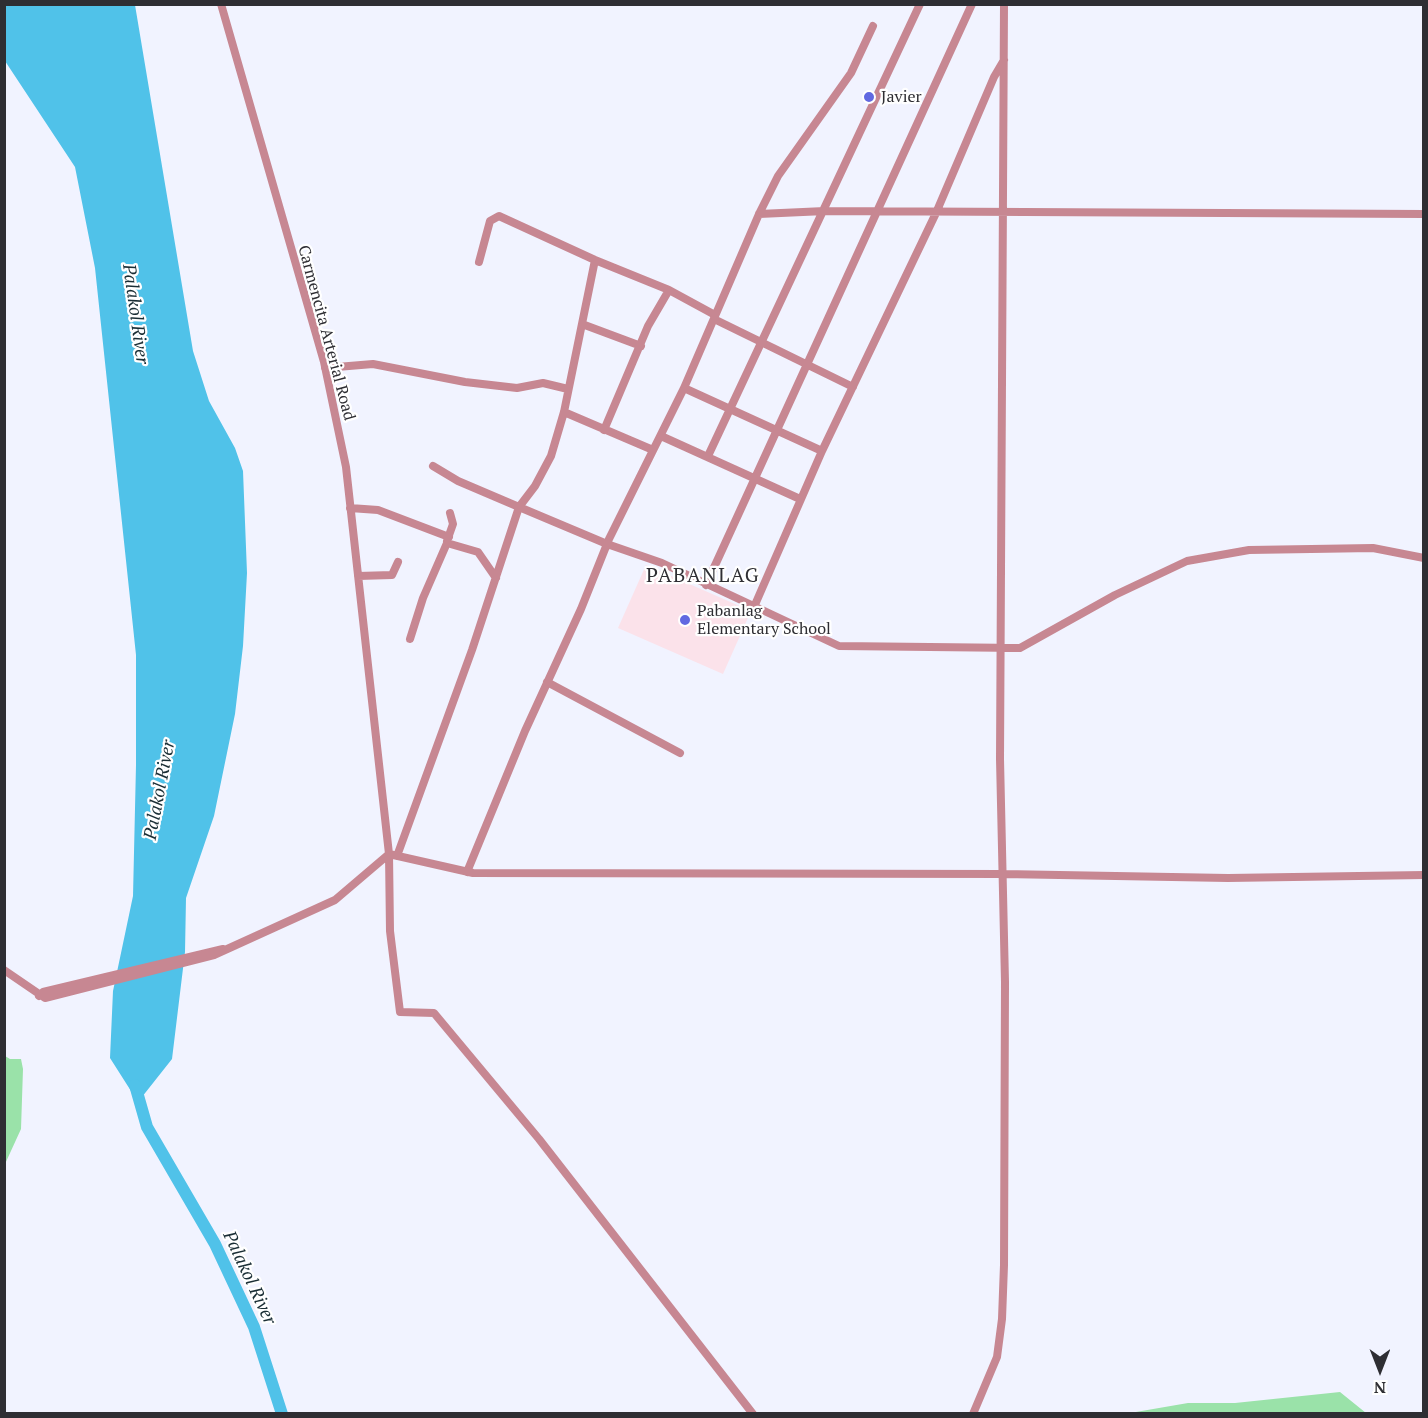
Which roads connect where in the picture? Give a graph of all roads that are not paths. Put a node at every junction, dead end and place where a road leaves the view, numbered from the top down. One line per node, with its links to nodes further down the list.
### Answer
1 (221, 4): 21 (street, Carmencita Arterial Road)
2 (920, 4): 7 (street)
3 (972, 4): 8 (street)
4 (1004, 4): 6 (street)
5 (873, 26): 10 (street)
6 (1004, 59): 9 (street); 11 (street)
7 (825, 212): 8 (street); 10 (street); 18 (street)
8 (878, 212): 9 (street); 20 (street)
9 (936, 213): 11 (street); 22 (street)
10 (759, 214): 16 (street)
11 (1003, 214): 12 (street); 48 (street)
12 (1424, 214)
13 (595, 261): 14 (street); 15 (street); 17 (street)
14 (479, 262)
15 (669, 290): 16 (street); 19 (street)
16 (715, 317): 18 (street); 23 (street)
17 (582, 324): 19 (street); 24 (street)
18 (762, 342): 20 (street); 25 (street)
19 (641, 346): 27 (street)
20 (807, 365): 22 (street); 28 (street)
21 (325, 368): 24 (street); 37 (street, Carmencita Arterial Road)
22 (853, 387): 31 (street)
23 (684, 388): 25 (street); 29 (street)
24 (568, 389): 26 (street)
25 (730, 410): 28 (street); 32 (street)
26 (564, 412): 27 (street); 36 (street)
27 (604, 430): 30 (street)
28 (777, 431): 31 (street); 34 (street)
29 (661, 436): 30 (street); 32 (street)
30 (653, 450): 40 (street)
31 (822, 451): 35 (street)
32 (708, 456): 34 (street)
33 (433, 466): 36 (street)
34 (755, 478): 35 (street); 45 (street)
35 (800, 499): 46 (street)
36 (519, 507): 40 (street); 44 (street)
37 (350, 508): 39 (street); 43 (street, Carmencita Arterial Road)
38 (450, 513): 39 (street)
39 (448, 540): 44 (street); 47 (street)
40 (607, 544): 45 (street); 49 (street)
41 (1424, 558): 48 (street)
42 (398, 562): 43 (street)
43 (358, 576): 51 (street, Carmencita Arterial Road)
44 (496, 578): 51 (street)
45 (706, 585): 46 (street)
46 (754, 607): 48 (street)
47 (410, 639)
48 (1002, 648): 53 (street)
49 (547, 682): 50 (street); 52 (street)
50 (680, 753)
51 (393, 855): 52 (street); 55 (street); 56 (street)
52 (467, 872): 53 (street)
53 (1003, 874): 54 (street); 57 (street)
54 (1424, 875)
55 (4, 970)
56 (753, 1413)
57 (973, 1413)

